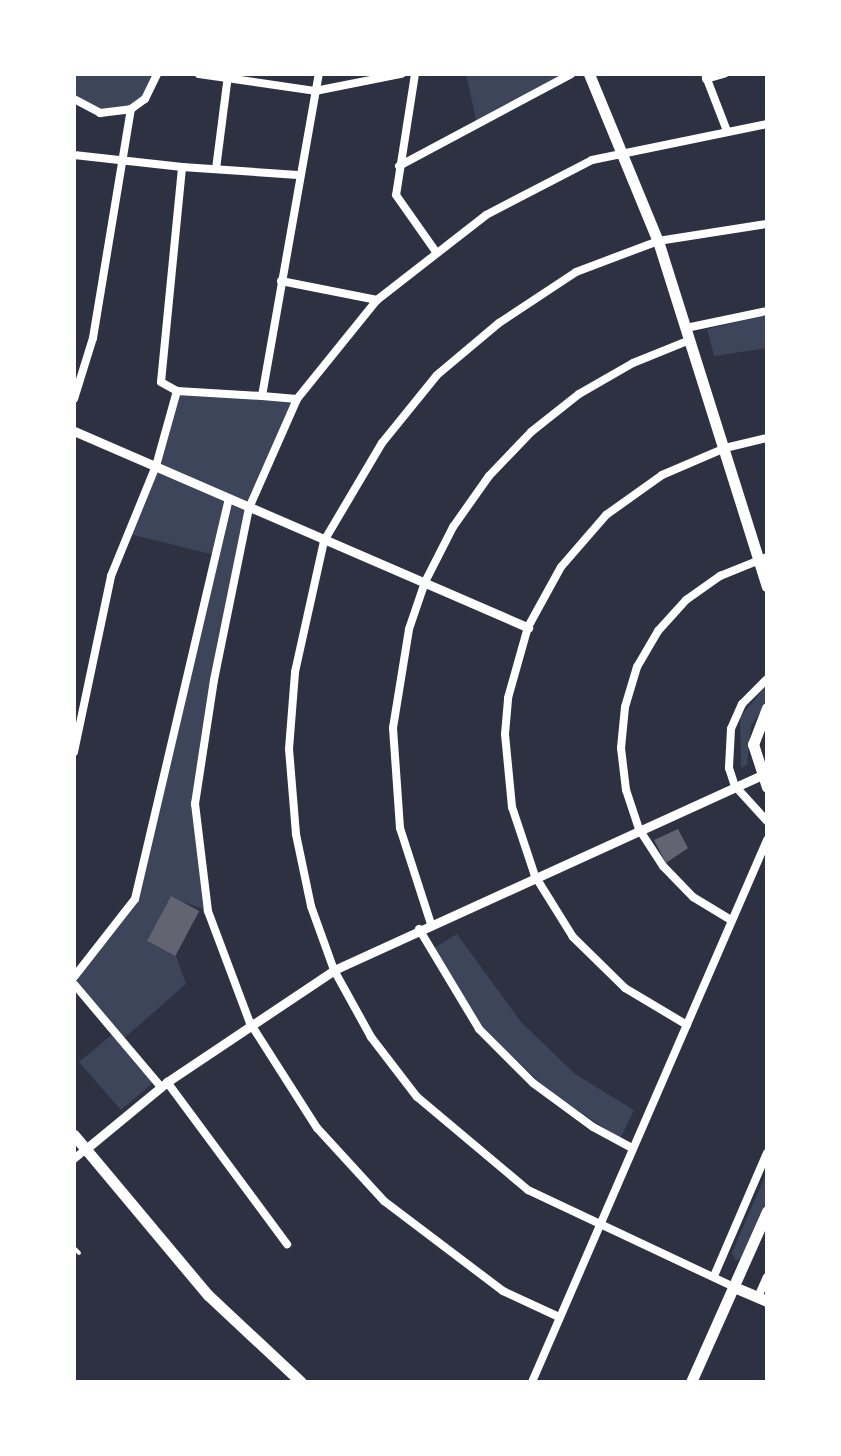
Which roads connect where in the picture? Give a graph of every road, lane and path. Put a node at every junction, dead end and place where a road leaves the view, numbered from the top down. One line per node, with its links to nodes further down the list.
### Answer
1 (157, 74): 13 (street)
2 (199, 74): 9 (street)
3 (319, 74): 11 (street)
4 (401, 74): 11 (street)
5 (415, 74): 19 (street)
6 (571, 74): 19 (street)
7 (589, 74): 16 (main road)
8 (724, 74): 10 (street)
9 (228, 76): 11 (street); 21 (street)
10 (706, 76): 15 (street)
11 (315, 91): 22 (street)
12 (74, 99): 13 (street)
13 (131, 109): 18 (street)
14 (767, 124): 15 (street)
15 (727, 131): 16 (street)
16 (620, 152): 24 (main road); 25 (street)
17 (74, 155): 18 (street)
18 (123, 163): 20 (street); 32 (street)
19 (399, 166): 25 (street)
20 (182, 167): 21 (street); 30 (street)
21 (216, 169): 22 (street)
22 (298, 175): 26 (street)
23 (767, 224): 24 (street)
24 (658, 241): 29 (main road); 40 (street)
25 (436, 252): 27 (street)
26 (281, 281): 27 (street); 31 (street)
27 (377, 300): 33 (street)
28 (767, 311): 29 (street)
29 (688, 334): 36 (main road); 42 (street)
30 (177, 391): 31 (street); 37 (street)
31 (262, 396): 33 (street)
32 (74, 399)
33 (297, 399): 39 (street)
34 (74, 431): 37 (street)
35 (767, 438): 36 (street)
36 (725, 448): 41 (main road); 44 (street)
37 (156, 466): 38 (street); 47 (street)
38 (229, 499): 39 (street); 59 (street)
39 (249, 508): 40 (street); 61 (street)
40 (324, 541): 42 (street); 58 (street)
41 (762, 558): 43 (main road); 52 (street)
42 (425, 582): 44 (street); 56 (street)
43 (767, 586)
44 (528, 627): 54 (street)
45 (767, 679): 49 (street)
46 (767, 708): 48 (main road)
47 (74, 752)
48 (759, 776): 49 (street); 50 (main road)
49 (735, 786): 51 (street); 52 (street)
50 (767, 787)
51 (767, 821)
52 (639, 829): 54 (street); 55 (street)
53 (767, 840): 55 (street)
54 (535, 876): 56 (street); 62 (street)
55 (731, 920): 62 (street)
56 (431, 924): 57 (street)
57 (419, 929): 58 (street); 66 (street)
58 (334, 970): 61 (street); 70 (street)
59 (74, 977)
60 (74, 984): 63 (street)
61 (250, 1023): 63 (street); 78 (street)
62 (687, 1025): 66 (street)
63 (164, 1084): 65 (street); 71 (street)
64 (74, 1135): 65 (main road)
65 (87, 1148): 68 (street); 79 (main road)
66 (632, 1148): 70 (street)
67 (767, 1153): 74 (street)
68 (74, 1159)
69 (767, 1211): 76 (main road)
70 (599, 1225): 74 (street); 78 (street)
71 (287, 1244)
72 (74, 1248): 73 (lane)
73 (79, 1253)
74 (714, 1276): 76 (street)
75 (767, 1277): 77 (street)
76 (734, 1287): 77 (main road); 81 (main road)
77 (763, 1299)
78 (559, 1317): 80 (street)
79 (301, 1382)
80 (532, 1382)
81 (691, 1382)

